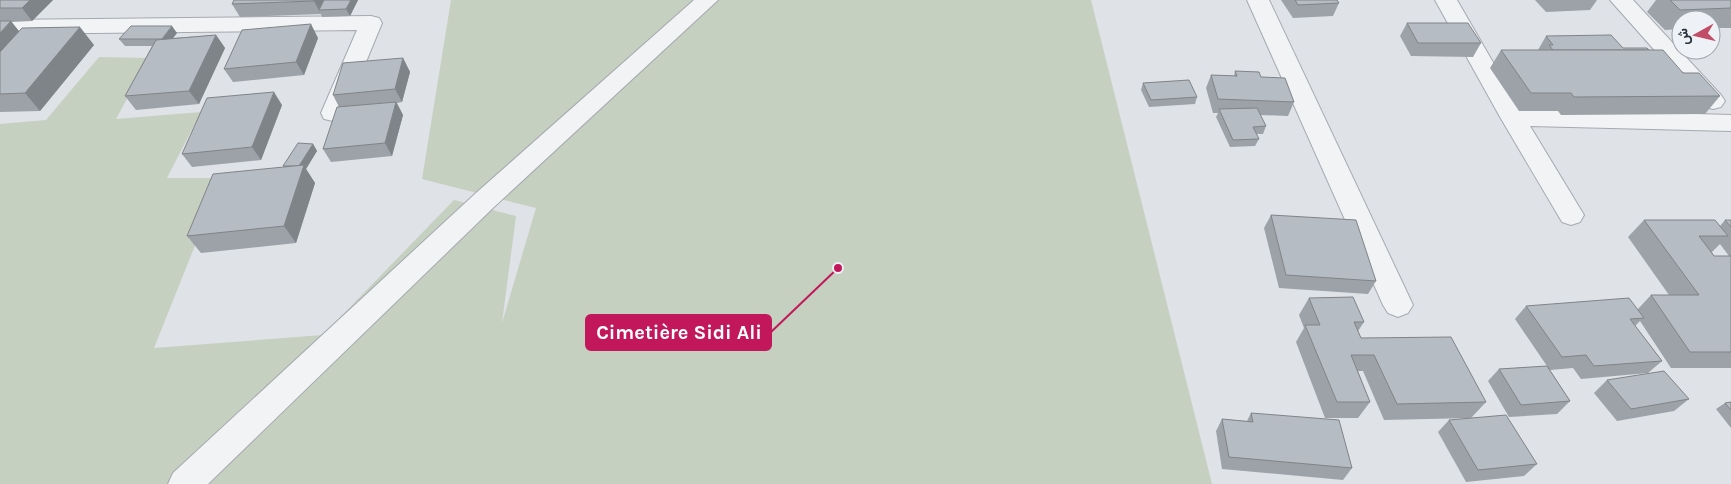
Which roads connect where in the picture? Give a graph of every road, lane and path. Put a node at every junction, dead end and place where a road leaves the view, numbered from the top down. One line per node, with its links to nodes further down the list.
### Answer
1 (707, 0): 11 (street)
2 (1258, 0): 10 (street)
3 (1446, 0): 7 (street)
4 (1621, 0): 8 (street)
5 (0, 27): 6 (street)
6 (333, 113)
7 (1512, 117): 8 (street); 9 (street)
8 (1731, 122)
9 (1570, 215)
10 (1398, 305)
11 (185, 484)

